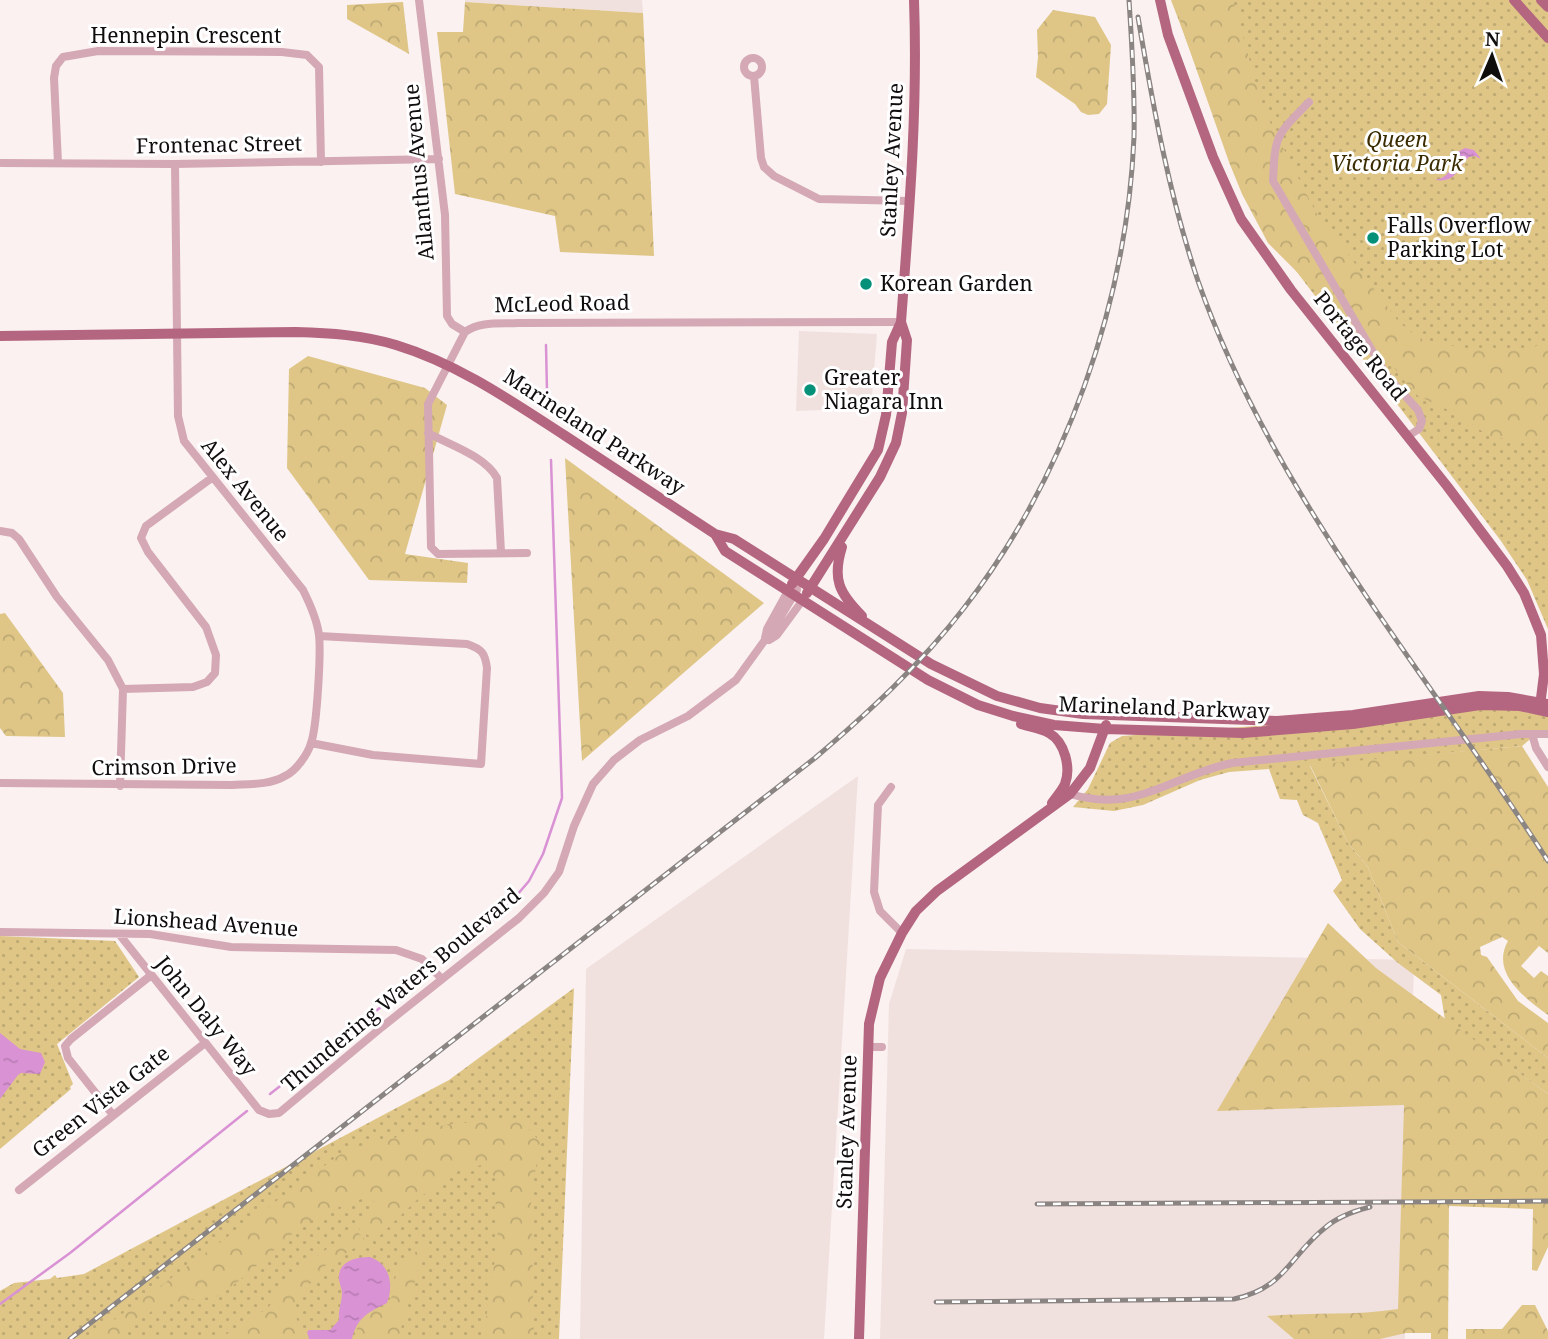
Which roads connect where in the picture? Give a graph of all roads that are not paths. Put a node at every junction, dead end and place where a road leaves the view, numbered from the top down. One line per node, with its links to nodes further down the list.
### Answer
1 (419, 0): 10 (street, Ailanthus Avenue)
2 (914, 0): 15 (main road, Stanley Avenue)
3 (1160, 0): 22 (main road, Portage Road)
4 (1514, 0): 7 (main road)
5 (1541, 0): 6 (main road)
6 (1548, 7)
7 (1548, 38)
8 (754, 76): 15 (street)
9 (1309, 102): 22 (street)
10 (439, 159): 11 (street, Frontenac Street); 18 (street, Ailanthus Avenue)
11 (321, 162): 13 (street, Hennepin Crescent); 14 (street, Frontenac Street)
12 (0, 163): 13 (street, Frontenac Street)
13 (58, 163): 14 (street, Frontenac Street)
14 (175, 164): 17 (street, Alex Avenue)
15 (910, 201): 16 (main road, Stanley Avenue)
16 (901, 322): 18 (street, McLeod Road); 26 (main road, Stanley Avenue); 30 (main road, Stanley Avenue)
17 (178, 332): 19 (main road); 20 (main road); 23 (street, Alex Avenue)
18 (465, 332): 20 (street)
19 (0, 336)
20 (450, 365): 21 (street); 25 (main road, Marineland Parkway)
21 (428, 433): 28 (street); 28 (street)
22 (1408, 436): 27 (main road, Portage Road)
23 (213, 477): 34 (street, Alex Avenue); 38 (street)
24 (0, 531): 38 (street)
25 (715, 534): 30 (main road, Marineland Parkway); 32 (main road, Marineland Parkway)
26 (845, 535): 31 (main road, Stanley Avenue); 33 (main road)
27 (1487, 540): 35 (main road); 39 (main road, Portage Road)
28 (501, 552): 29 (street)
29 (527, 553)
30 (796, 579): 31 (main road, Marineland Parkway); 32 (main road, Stanley Avenue)
31 (810, 588): 32 (main road, Stanley Avenue); 33 (main road, Marineland Parkway)
32 (794, 596): 36 (street, Thundering Waters Boulevard); 36 (street, Thundering Waters Boulevard); 37 (main road, Marineland Parkway)
33 (877, 630): 40 (main road, Marineland Parkway)
34 (319, 636): 44 (street, Alex Avenue); 44 (street)
35 (1548, 640)
36 (764, 644): 55 (street, Thundering Waters Boulevard)
37 (928, 680): 41 (main road, Marineland Parkway); 50 (main road)
38 (122, 689): 47 (street)
39 (1544, 707): 40 (main road, Marineland Parkway); 41 (main road, Marineland Parkway)
40 (1106, 715): 41 (main road, Stanley Avenue)
41 (1105, 730): 49 (main road, Stanley Avenue)
42 (1532, 734): 43 (street); 45 (street); 49 (street)
43 (1548, 734)
44 (312, 743): 47 (street, Crimson Drive)
45 (1548, 766)
46 (0, 783): 47 (street, Crimson Drive)
47 (120, 786)
48 (891, 787): 52 (street)
49 (1070, 794): 50 (main road, Stanley Avenue)
50 (1043, 815): 52 (main road, Stanley Avenue)
51 (0, 932): 53 (street, Lionshead Avenue)
52 (902, 933): 57 (main road, Stanley Avenue)
53 (119, 934): 54 (street, John Daly Way); 55 (street, Lionshead Avenue)
54 (150, 976): 56 (street, John Daly Way); 60 (street)
55 (442, 979): 59 (street, Thundering Waters Boulevard)
56 (205, 1042): 59 (street, John Daly Way); 60 (street, Green Vista Gate)
57 (869, 1046): 58 (street); 62 (main road, Stanley Avenue)
58 (882, 1046)
59 (271, 1114)
60 (113, 1115): 61 (street, Green Vista Gate)
61 (19, 1190)
62 (859, 1339)

